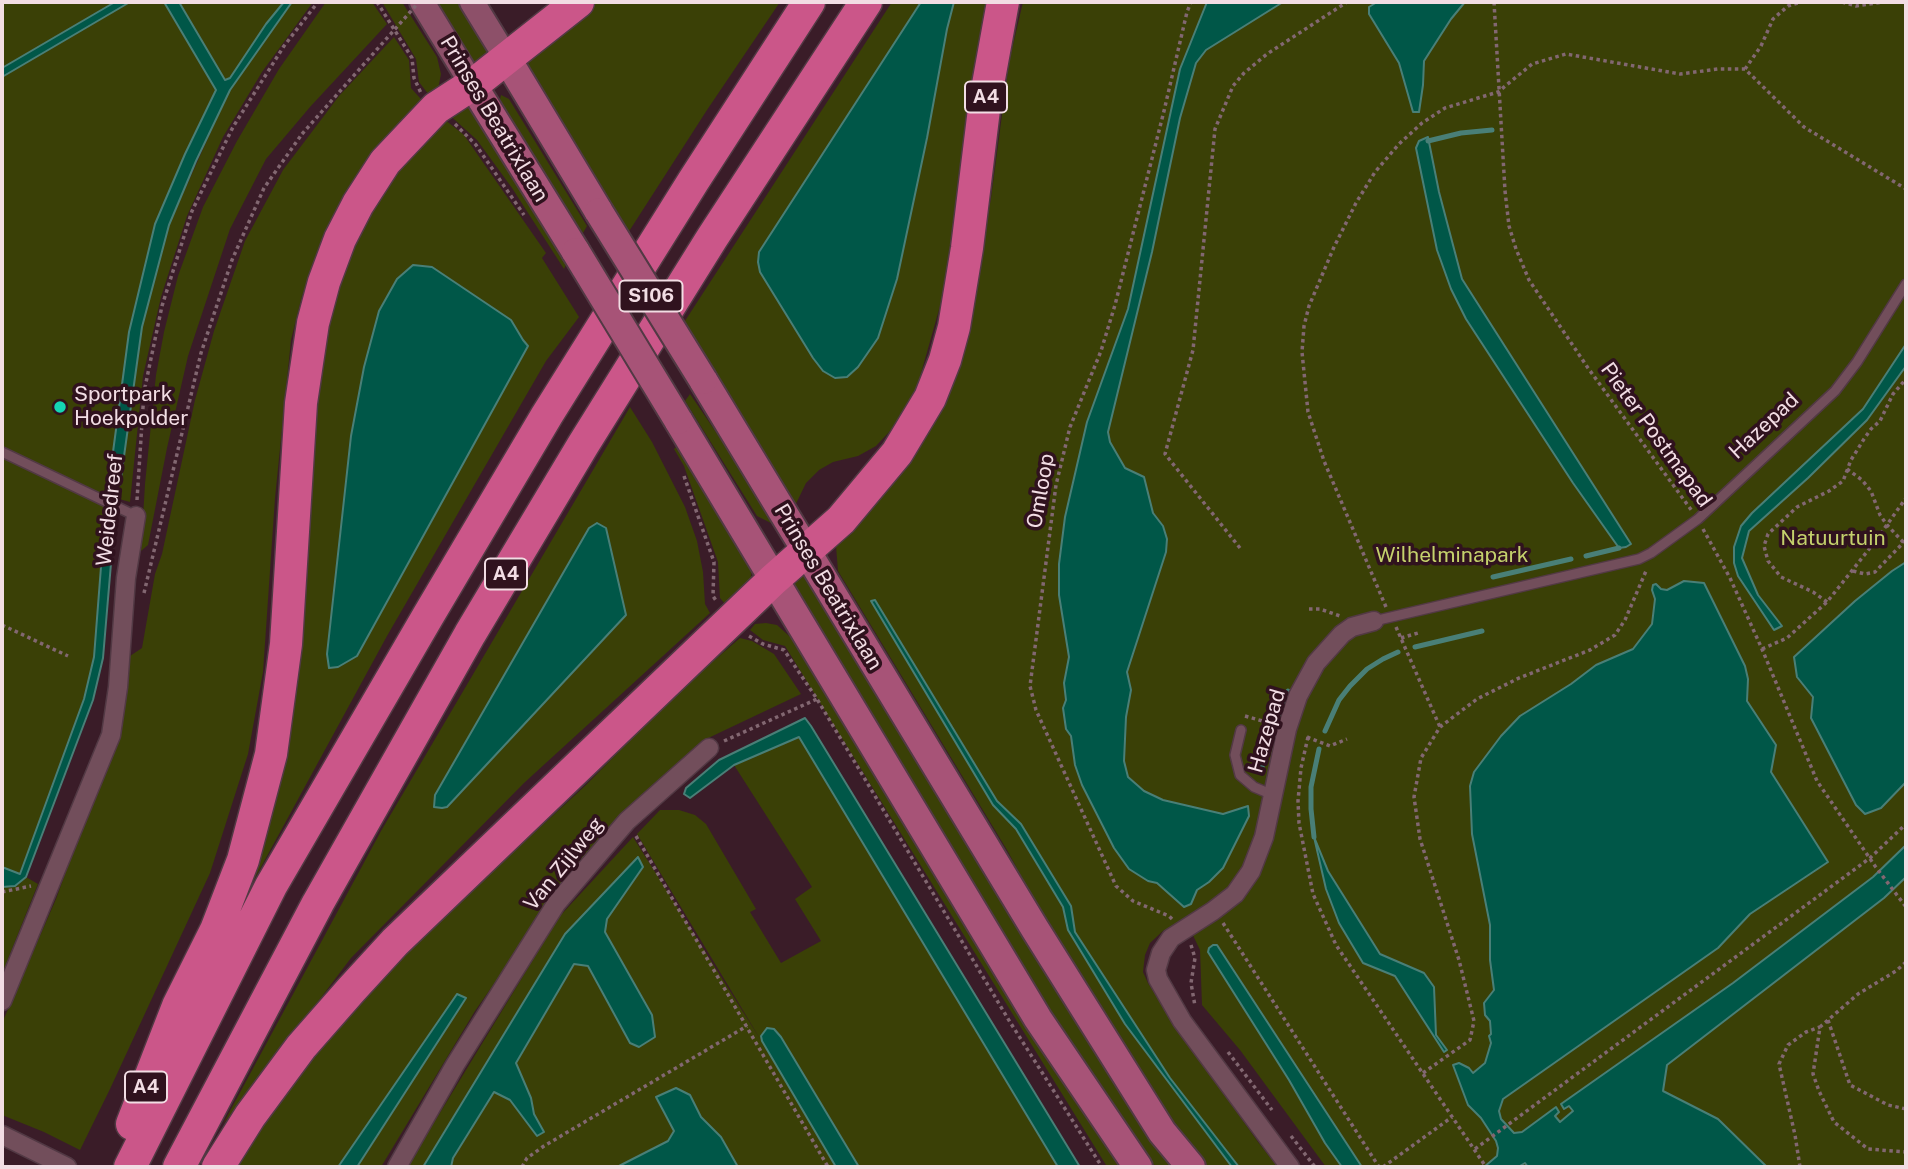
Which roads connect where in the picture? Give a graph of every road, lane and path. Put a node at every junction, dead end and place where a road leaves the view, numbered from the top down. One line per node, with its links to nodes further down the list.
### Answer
1 (318, 2): 28 (path, Weidedreef)
2 (377, 2): 19 (path, Prinses Beatrixlaan)
3 (420, 2): 17 (main road, Prinses Beatrixlaan / S106); 37 (path, bridge)
4 (472, 2): 15 (main road, Prinses Beatrixlaan / S106)
5 (578, 2): 15 (highway, A4)
6 (809, 2): 79 (highway, A4)
7 (866, 2): 80 (highway, A4)
8 (1003, 2): 33 (highway, A4)
9 (1191, 2): 61 (path, Omloop)
10 (1347, 2): 32 (path)
11 (1494, 2): 18 (path, Pieter Postmapad)
12 (1801, 2): 16 (path)
13 (1842, 2): 14 (path)
14 (1884, 2)
15 (507, 59): 17 (highway, A4); 33 (main road, Prinses Beatrixlaan / S106, bridge)
16 (1745, 69): 18 (path); 20 (path)
17 (472, 84): 19 (highway, A4); 36 (main road, Prinses Beatrixlaan / S106, bridge)
18 (1498, 92): 29 (path, Pieter Postmapad); 40 (path)
19 (436, 108): 21 (path, Prinses Beatrixlaan); 78 (highway, A4)
20 (1906, 189)
21 (524, 215)
22 (1906, 284): 29 (lane, Hazepad)
23 (1906, 379): 25 (path)
24 (2, 452): 28 (lane)
25 (1847, 469): 30 (path); 38 (path)
26 (684, 476): 41 (path)
27 (1906, 498): 30 (path)
28 (136, 516): 57 (street, Weidedreef)
29 (1698, 519): 34 (lane, Hazepad); 46 (path, Pieter Postmapad)
30 (1887, 525): 31 (path); 35 (path)
31 (1905, 542): 35 (path)
32 (1240, 548)
33 (806, 551): 36 (highway, A4); 87 (main road, Prinses Beatrixlaan)
34 (1651, 553): 40 (lane, Hazepad); 49 (path)
35 (1853, 571): 38 (path)
36 (773, 580): 41 (highway, A4); 86 (main road, Prinses Beatrixlaan)
37 (144, 593)
38 (1827, 603): 46 (path)
39 (1309, 608): 43 (path)
40 (1382, 619): 43 (street, Hazepad); 45 (path)
41 (733, 620): 48 (path); 81 (highway, A4)
42 (2, 625): 47 (path)
43 (1352, 627): 53 (street, Hazepad)
44 (1418, 633): 45 (path)
45 (1401, 638): 49 (path)
46 (1762, 649): 56 (path, Pieter Postmapad)
47 (68, 656)
48 (817, 699): 52 (path); 85 (path)
49 (1440, 727): 69 (path)
50 (1241, 730): 53 (lane)
51 (1308, 737): 69 (path)
52 (709, 748): 54 (street, Van Zijlweg)
53 (1273, 795): 61 (street, Hazepad)
54 (628, 821): 66 (path); 82 (street, Van Zijlweg)
55 (1906, 824): 56 (path)
56 (1870, 858): 59 (path, Pieter Postmapad); 75 (path)
57 (53, 879): 58 (path); 63 (street, Weidedreef)
58 (2, 892)
59 (1906, 907)
60 (1223, 923): 90 (path)
61 (1187, 939): 64 (path); 88 (street, Hazepad)
62 (1906, 962): 65 (path)
63 (2, 1000)
64 (1200, 1014)
65 (1828, 1020): 67 (path); 70 (path)
66 (747, 1026): 83 (path); 84 (path)
67 (1821, 1027): 76 (path); 92 (path)
68 (1227, 1050): 72 (path)
69 (1423, 1073): 71 (path)
70 (1906, 1109)
71 (1453, 1116): 75 (path); 90 (path)
72 (1276, 1117)
73 (1284, 1127): 89 (path)
74 (2, 1135): 77 (street)
75 (1475, 1149): 91 (path)
76 (1906, 1152)
77 (66, 1167)
78 (115, 1167)
79 (130, 1167)
80 (179, 1167)
81 (218, 1167)
82 (397, 1167)
83 (522, 1167)
84 (828, 1167)
85 (1102, 1167)
86 (1138, 1167)
87 (1191, 1167)
88 (1290, 1167)
89 (1315, 1167)
90 (1381, 1167)
91 (1486, 1167)
92 (1800, 1167)

